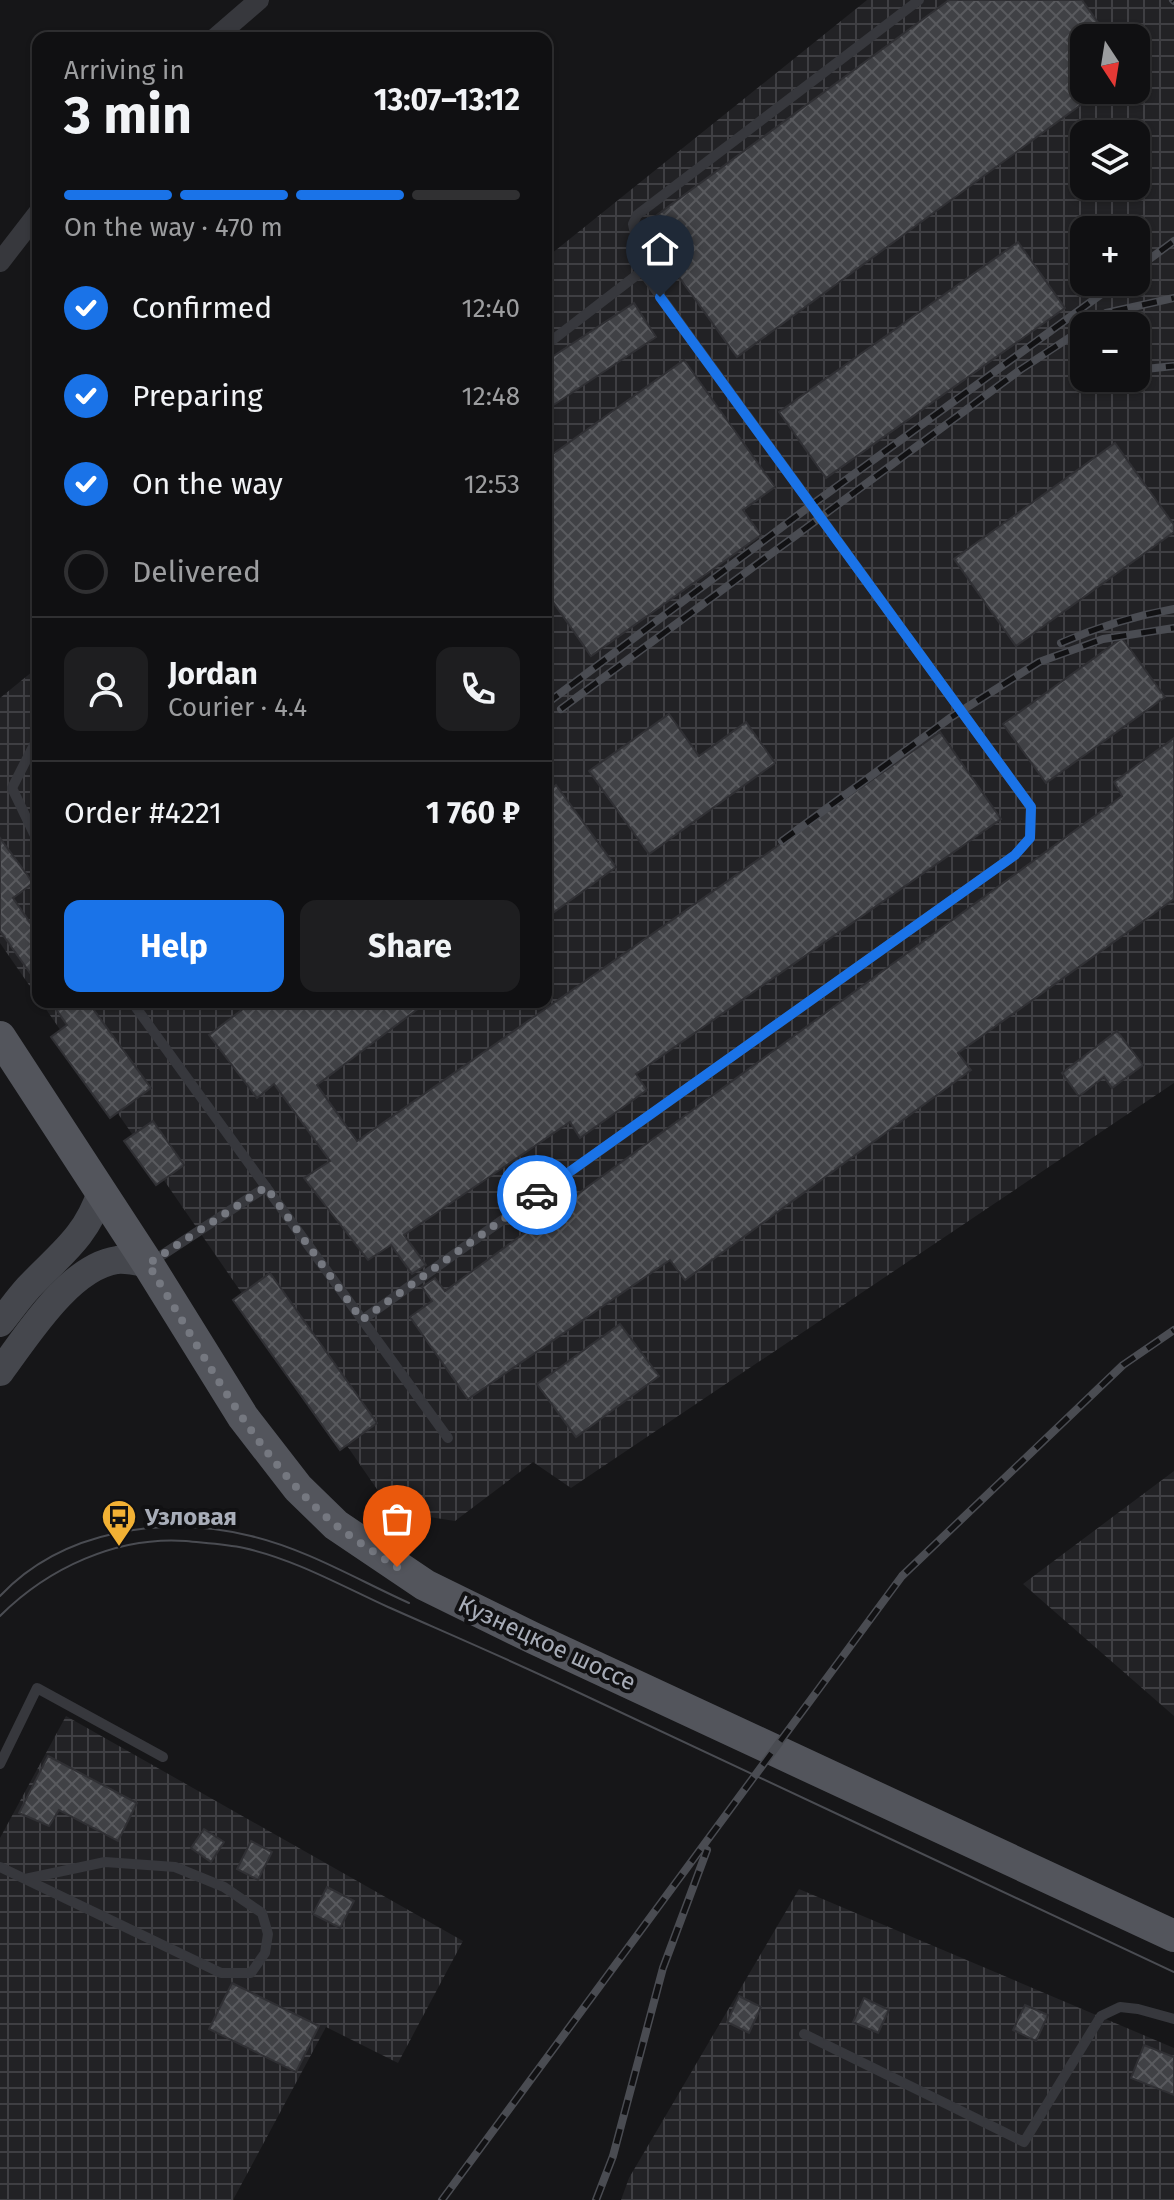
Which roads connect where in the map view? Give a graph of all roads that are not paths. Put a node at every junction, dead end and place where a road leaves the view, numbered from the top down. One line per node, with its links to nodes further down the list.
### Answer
1 (259, 0): 3 (street)
2 (919, 0): 6 (lane)
3 (222, 32)
4 (32, 221): 5 (street)
5 (0, 262)
6 (642, 271): 7 (lane); 15 (lane)
7 (552, 340)
8 (32, 749): 9 (lane)
9 (32, 830)
10 (136, 1008): 12 (lane)
11 (0, 1037): 13 (main road, Кузнецкое шоссе)
12 (266, 1187): 14 (lane); 15 (lane)
13 (101, 1192): 14 (main road, Кузнецкое шоссе); 16 (main road)
14 (148, 1264): 17 (main road); 23 (main road, Кузнецкое шоссе)
15 (362, 1320): 18 (lane)
16 (0, 1323)
17 (0, 1372)
18 (448, 1438)
19 (163, 1757): 20 (lane)
20 (0, 1764)
21 (0, 1867): 22 (lane)
22 (25, 1879): 22 (lane)
23 (1174, 1936)
24 (1174, 2019): 25 (lane)
25 (804, 2034)

